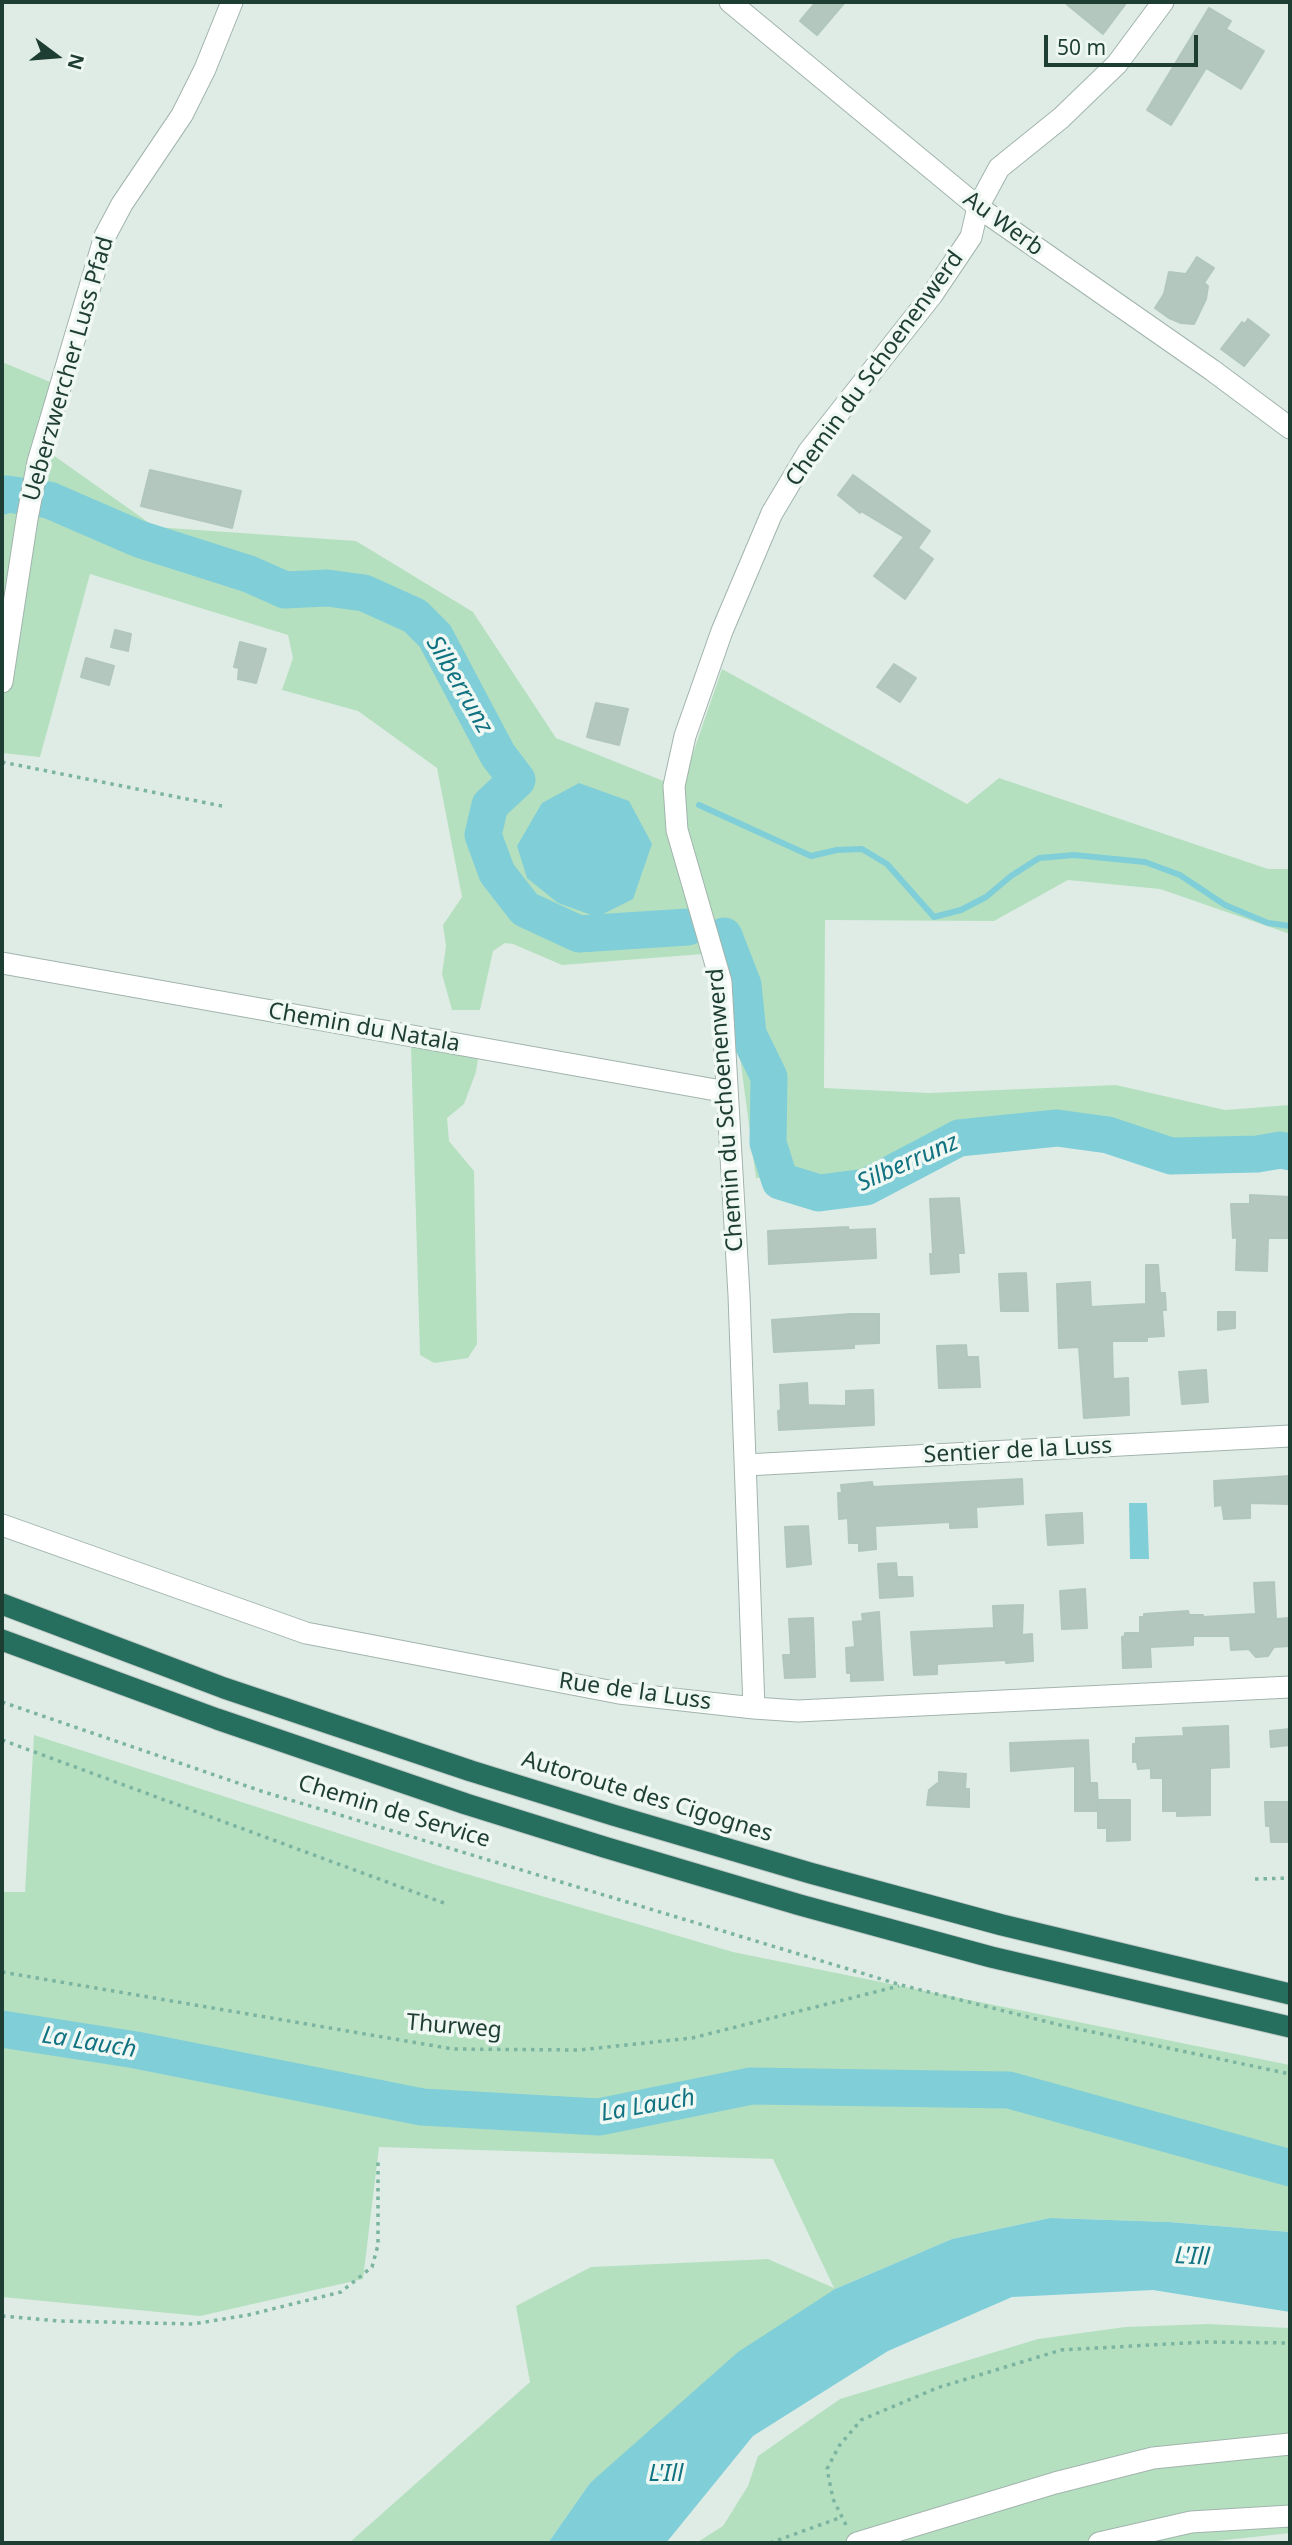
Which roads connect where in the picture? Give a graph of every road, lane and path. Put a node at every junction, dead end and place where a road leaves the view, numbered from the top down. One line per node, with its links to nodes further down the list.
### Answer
1 (232, 2): 6 (street, Ueberzwercher Luss Pfad)
2 (730, 2): 4 (street, Au Werb)
3 (1163, 2): 4 (street, Chemin du Schoenenwerd)
4 (978, 208): 5 (street, Au Werb); 10 (street, Chemin du Schoenenwerd)
5 (1290, 428)
6 (2, 682)
7 (2, 762): 8 (path)
8 (222, 806)
9 (2, 963): 10 (street, Chemin du Natala)
10 (727, 1093): 12 (street, Chemin du Schoenenwerd)
11 (1290, 1436): 12 (street, Sentier de la Luss)
12 (746, 1465): 18 (street, Chemin du Schoenenwerd)
13 (2, 1525): 18 (street, Rue de la Luss)
14 (2, 1604): 25 (highway, Autoroute des Cigognes)
15 (2, 1640): 26 (highway)
16 (1290, 1687): 18 (street, Rue de la Luss)
17 (2, 1702): 24 (path, Chemin de Service)
18 (754, 1708)
19 (2, 1740): 22 (path)
20 (1290, 1878): 21 (path)
21 (1255, 1879)
22 (444, 1903)
23 (2, 1972): 24 (path, Thurweg)
24 (901, 1985): 27 (path, Chemin de Service)
25 (1290, 1994)
26 (1290, 2027)
27 (1290, 2074)
28 (377, 2158): 29 (path)
29 (2, 2316)
30 (1290, 2343): 33 (path)
31 (1290, 2444): 34 (street)
32 (1290, 2516): 36 (street)
33 (842, 2517): 34 (path); 35 (path)
34 (854, 2539)
35 (770, 2543)
36 (1099, 2543)

